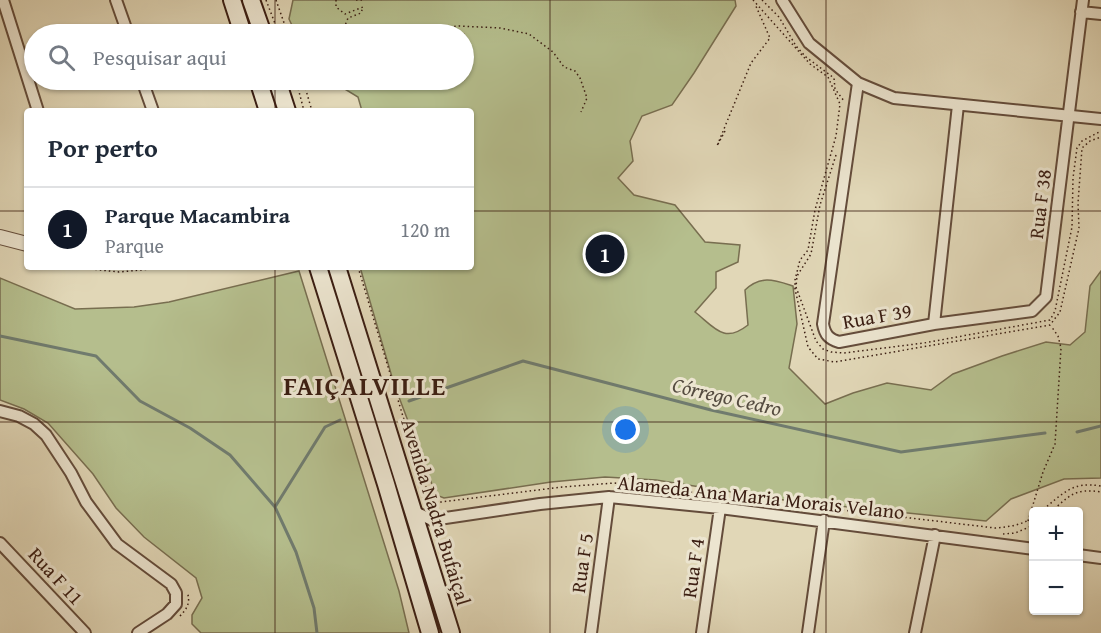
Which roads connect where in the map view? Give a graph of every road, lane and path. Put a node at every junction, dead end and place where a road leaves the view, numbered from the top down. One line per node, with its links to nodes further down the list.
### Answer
1 (3, 0): 23 (street)
2 (116, 0): 16 (street)
3 (232, 0): 17 (main road)
4 (252, 0): 18 (main road)
5 (266, 0): 19 (path)
6 (276, 0): 20 (path)
7 (336, 0): 21 (path)
8 (356, 0): 9 (path)
9 (364, 0)
10 (753, 0): 42 (path); 54 (path)
11 (762, 0): 41 (path)
12 (782, 0): 24 (street)
13 (1083, 0): 14 (street, Rua F 38)
14 (1081, 12): 15 (street); 39 (street, Rua F 38)
15 (1101, 14)
16 (124, 24)
17 (240, 24)
18 (260, 24)
19 (275, 24)
20 (284, 24)
21 (346, 24)
22 (474, 27): 38 (path)
23 (24, 67)
24 (858, 84): 31 (street); 53 (street, Rua F 39)
25 (31, 90): 32 (street)
26 (146, 90): 33 (street)
27 (261, 90): 34 (main road)
28 (280, 90): 35 (main road)
29 (299, 90): 36 (path)
30 (306, 90): 37 (path)
31 (958, 105): 39 (street); 53 (street, Rua F 39)
32 (37, 108)
33 (152, 108)
34 (267, 108)
35 (286, 108)
36 (303, 108)
37 (311, 108)
38 (581, 112)
39 (1070, 115): 40 (street); 53 (street, Rua F 38)
40 (1101, 119)
41 (842, 122)
42 (725, 131)
43 (1101, 131): 45 (path)
44 (1101, 137): 54 (path)
45 (840, 148)
46 (0, 237): 47 (street)
47 (24, 243)
48 (101, 270): 49 (path)
49 (140, 270)
50 (319, 270): 72 (main road, Avenida Nadra Bufaiçal)
51 (338, 270): 62 (main road, Avenida Nadra Bufaiçal)
52 (359, 270): 64 (path)
53 (934, 324)
54 (1050, 325): 64 (path)
55 (0, 411): 71 (street)
56 (1101, 486): 59 (path)
57 (1101, 492): 60 (path)
58 (609, 498): 61 (street, Alameda Ana Maria Morais Velano); 62 (street, Alameda Ana Maria Morais Velano); 74 (street, Rua F 5)
59 (1046, 507)
60 (1058, 507)
61 (720, 508): 63 (street, Alameda Ana Maria Morais Velano); 75 (street, Rua F 4)
62 (415, 512): 73 (main road, Avenida Nadra Bufaiçal)
63 (824, 520): 65 (street, Alameda Ana Maria Morais Velano); 76 (street)
64 (1028, 521)
65 (935, 535): 67 (street, Alameda Ana Maria Morais Velano); 77 (street)
66 (0, 543): 70 (street, Rua F 11)
67 (1029, 548)
68 (1083, 556): 69 (street)
69 (1101, 558)
70 (85, 633)
71 (138, 633)
72 (430, 633)
73 (451, 633)
74 (591, 633)
75 (702, 633)
76 (808, 633)
77 (915, 633)

